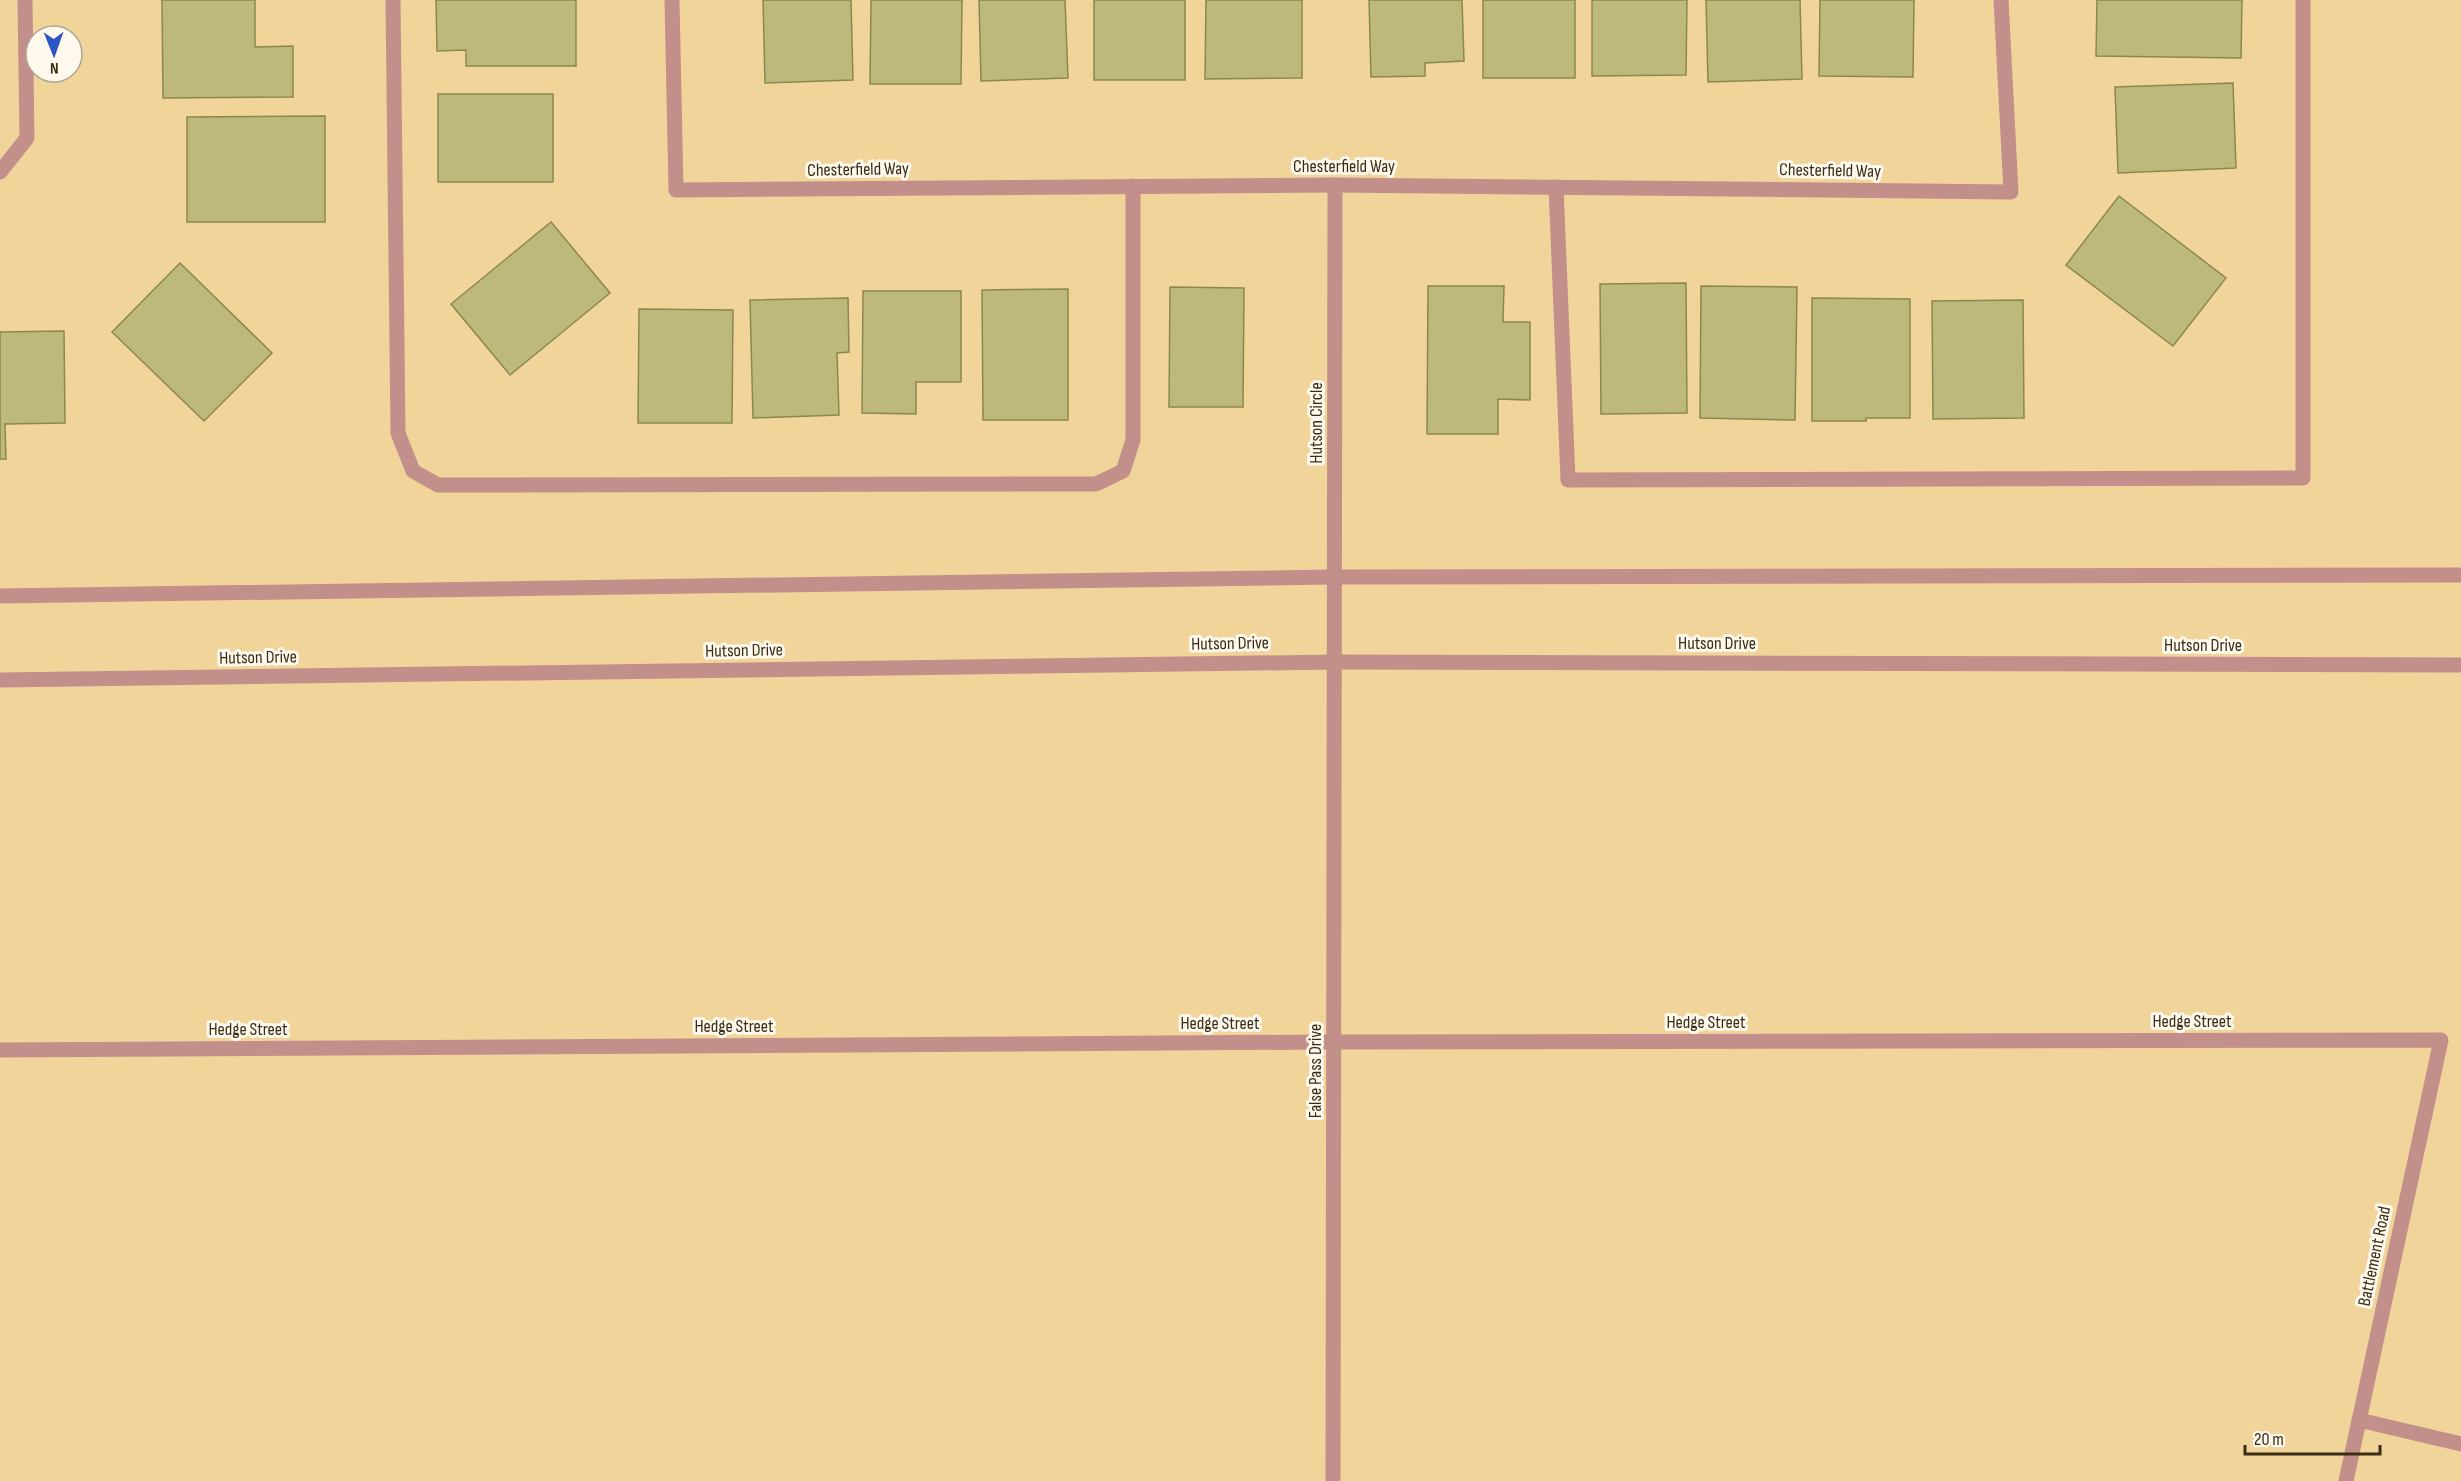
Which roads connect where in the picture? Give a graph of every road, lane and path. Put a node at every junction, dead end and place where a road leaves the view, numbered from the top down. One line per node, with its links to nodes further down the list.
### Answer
1 (25, 0): 6 (street)
2 (393, 0): 8 (street)
3 (672, 0): 8 (street, Chesterfield Way)
4 (2001, 0): 9 (street, Chesterfield Way)
5 (2303, 0): 9 (street)
6 (0, 172)
7 (1335, 185): 8 (street, Chesterfield Way); 9 (street, Chesterfield Way); 11 (street, Hutson Circle)
8 (1132, 186)
9 (1556, 187)
10 (2461, 575): 11 (street)
11 (1334, 577): 12 (street); 13 (street, Hutson Circle)
12 (0, 596)
13 (1335, 662): 14 (street, Hutson Drive); 15 (street, Hutson Drive); 17 (street, False Pass Drive)
14 (2461, 665)
15 (0, 680)
16 (2441, 1040): 17 (street, Hedge Street); 19 (street, Battlement Road)
17 (1334, 1042): 18 (street, Hedge Street); 21 (street, False Pass Drive)
18 (0, 1050)
19 (2359, 1420): 20 (street); 22 (street, Battlement Road)
20 (2461, 1444)
21 (1333, 1481)
22 (2346, 1481)

